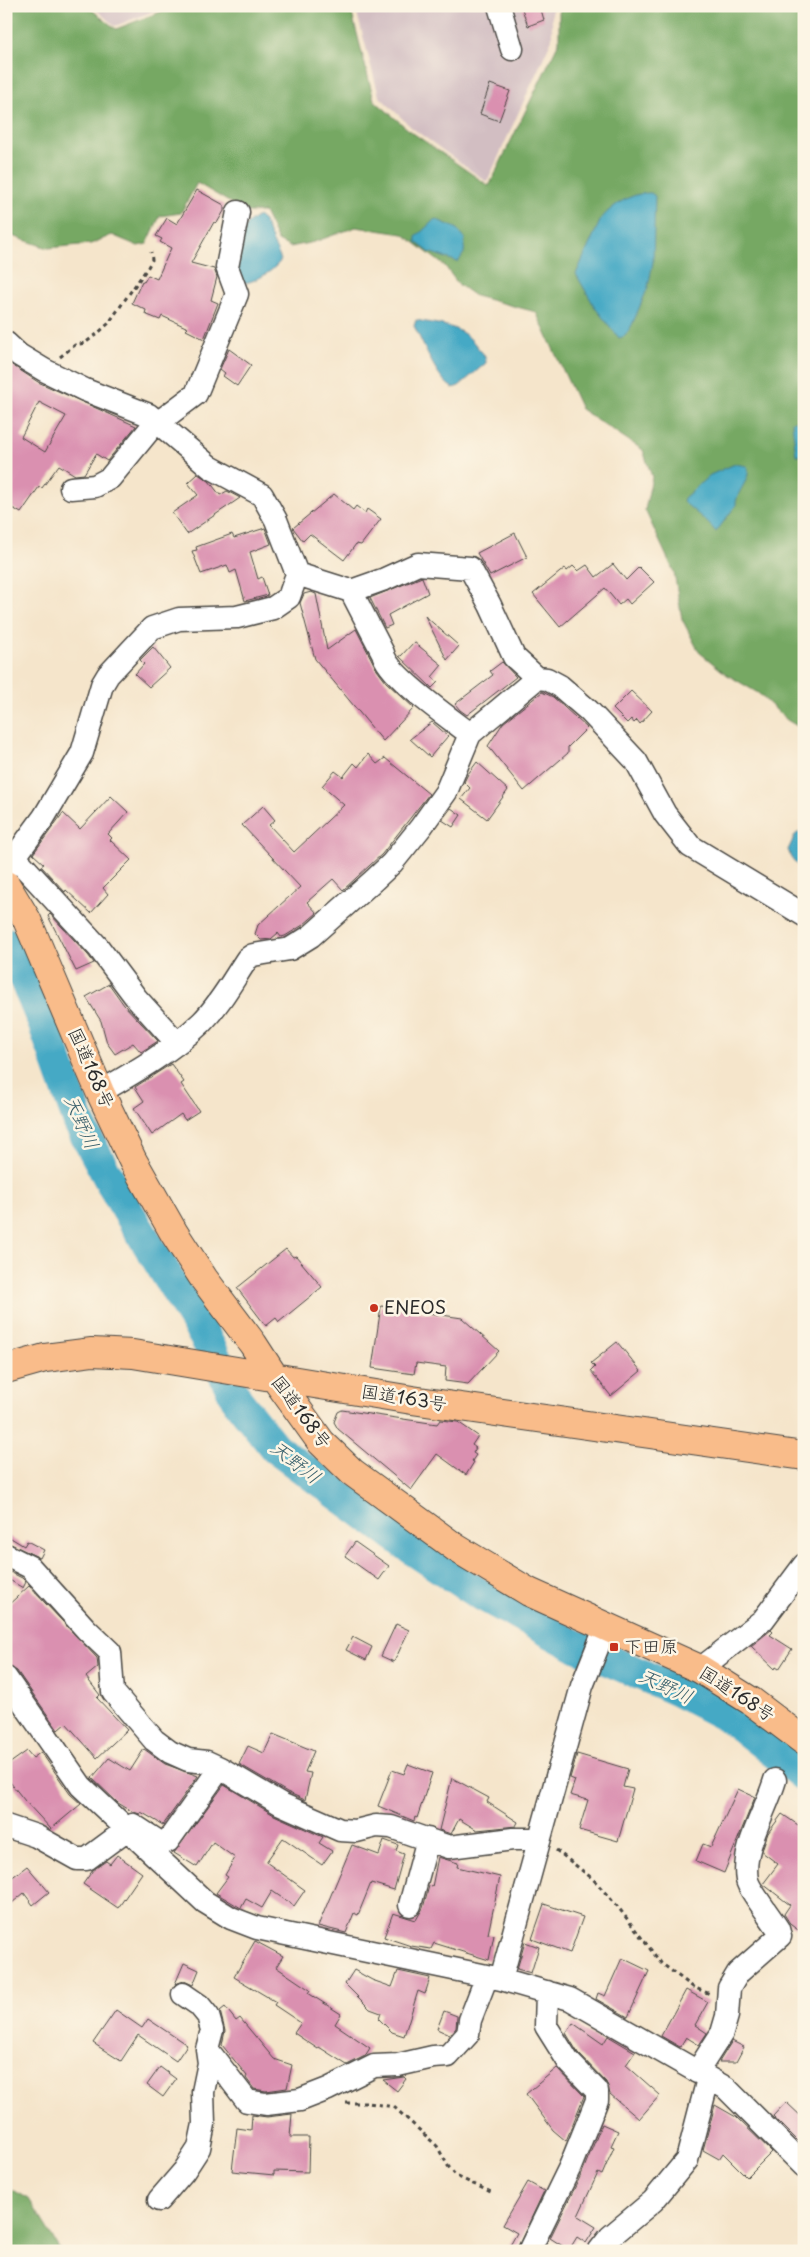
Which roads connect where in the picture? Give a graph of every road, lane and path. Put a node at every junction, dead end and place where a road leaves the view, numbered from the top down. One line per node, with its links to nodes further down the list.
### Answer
1 (499, 6): 2 (street)
2 (512, 49)
3 (238, 212): 7 (street)
4 (151, 252): 6 (path)
5 (6, 343): 6 (street)
6 (44, 370): 7 (street)
7 (159, 422): 8 (street); 9 (street)
8 (70, 488)
9 (297, 574): 10 (street); 13 (street)
10 (351, 591): 11 (street); 12 (street)
11 (537, 678): 12 (street); 15 (street)
12 (470, 734): 16 (street)
13 (11, 863): 16 (street)
14 (6, 885): 17 (highway, 国道168号)
15 (804, 915)
16 (177, 1043): 17 (street)
17 (100, 1092): 19 (highway, 国道168号)
18 (6, 1370): 19 (highway, 国道163号)
19 (275, 1378): 20 (highway, 国道163号); 23 (highway, 国道168号)
20 (804, 1456)
21 (6, 1555): 27 (street)
22 (804, 1565): 24 (street)
23 (602, 1635): 24 (highway, 国道168号); 31 (street)
24 (700, 1669): 26 (highway, 国道168号)
25 (6, 1678): 30 (street)
26 (804, 1741)
27 (220, 1768): 30 (street); 32 (street)
28 (775, 1780): 37 (street)
29 (6, 1826): 30 (street)
30 (126, 1829): 34 (street)
31 (539, 1838): 32 (street); 34 (street); 37 (path)
32 (428, 1839): 33 (street)
33 (410, 1905)
34 (494, 1977): 35 (street); 38 (street)
35 (547, 1992): 39 (street); 44 (street)
36 (183, 1994): 38 (street)
37 (728, 2003): 39 (street)
38 (207, 2049): 43 (street)
39 (702, 2076): 41 (street); 45 (street)
40 (342, 2103): 42 (path)
41 (804, 2166)
42 (493, 2193)
43 (160, 2200)
44 (529, 2251)
45 (599, 2251)

